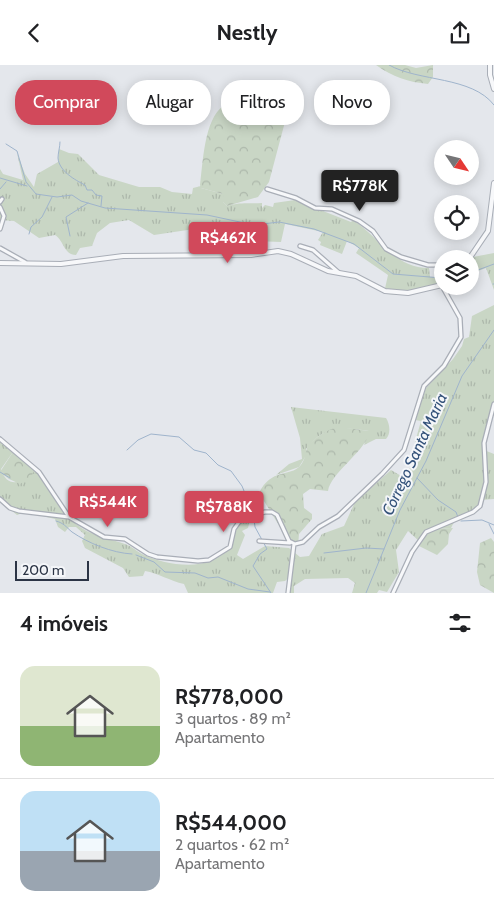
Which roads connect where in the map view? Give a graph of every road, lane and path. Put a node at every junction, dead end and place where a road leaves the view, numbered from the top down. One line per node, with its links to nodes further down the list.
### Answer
1 (490, 65): 2 (street)
2 (494, 89)
3 (494, 183): 9 (street)
4 (266, 189): 12 (street)
5 (0, 207): 6 (street)
6 (0, 229)
7 (300, 246): 13 (street)
8 (0, 248): 10 (street)
9 (476, 250)
10 (25, 262): 11 (street); 13 (street)
11 (0, 263)
12 (434, 265)
13 (341, 273): 14 (street)
14 (434, 288)
15 (447, 295): 21 (street)
16 (494, 404): 23 (street)
17 (0, 439): 19 (street)
18 (0, 499): 19 (street)
19 (69, 517): 21 (street)
20 (259, 541): 21 (street)
21 (293, 543): 22 (street)
22 (288, 593)
23 (393, 593)

